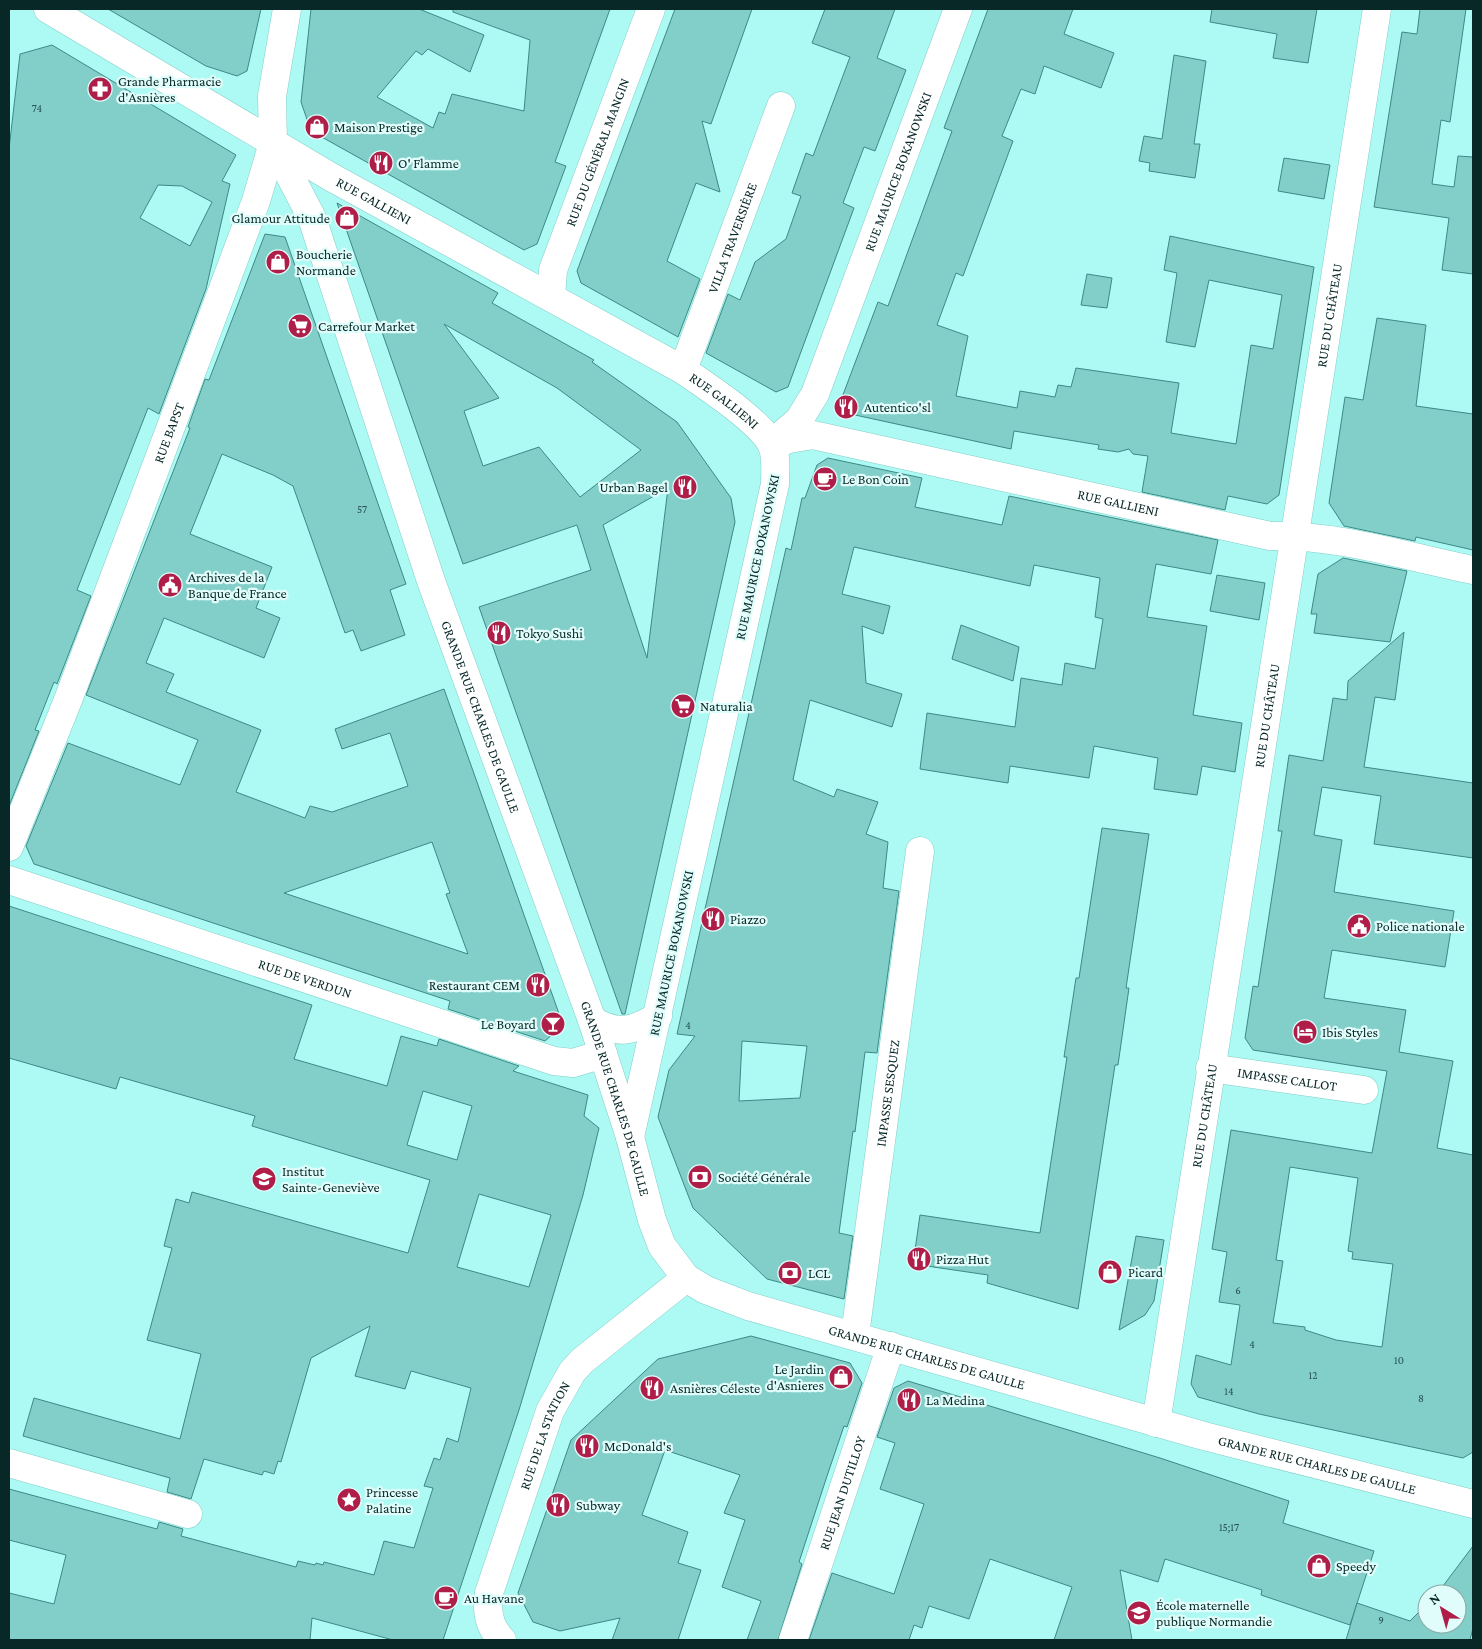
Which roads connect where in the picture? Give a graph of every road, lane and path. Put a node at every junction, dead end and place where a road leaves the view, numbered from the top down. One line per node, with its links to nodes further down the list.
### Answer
1 (48, 9): 7 (street, RUE GALLIENI)
2 (287, 9): 7 (street, RUE BAPST)
3 (651, 9): 8 (street, RUE DU GÉNÉRAL MANGIN)
4 (958, 9): 10 (street, RUE MAURICE BOKANOWSKI)
5 (1377, 9): 11 (street, RUE DU CHÂTEAU)
6 (781, 106): 9 (street, VILLA TRAVERSIÈRE)
7 (273, 143): 8 (street, RUE GALLIENI); 13 (street, RUE BAPST); 17 (street, GRANDE RUE CHARLES DE GAULLE)
8 (551, 296): 9 (street, RUE GALLIENI)
9 (683, 370): 10 (street, RUE GALLIENI)
10 (772, 445): 11 (street, RUE GALLIENI); 16 (street, RUE MAURICE BOKANOWSKI)
11 (1295, 535): 12 (street, RUE GALLIENI); 19 (street, RUE DU CHÂTEAU)
12 (1473, 570)
13 (9, 847)
14 (920, 851): 23 (street, IMPASSE SESQUEZ)
15 (9, 880): 18 (street, RUE DE VERDUN)
16 (658, 1016): 17 (street); 21 (street, RUE MAURICE BOKANOWSKI)
17 (592, 1020): 18 (street, GRANDE RUE CHARLES DE GAULLE)
18 (603, 1054): 21 (street, GRANDE RUE CHARLES DE GAULLE)
19 (1210, 1068): 20 (street, IMPASSE CALLOT); 25 (street, RUE DU CHÂTEAU)
20 (1364, 1090)
21 (630, 1137): 22 (street, GRANDE RUE CHARLES DE GAULLE)
22 (686, 1278): 23 (street, GRANDE RUE CHARLES DE GAULLE); 29 (street, RUE DE LA STATION)
23 (855, 1334): 24 (street, GRANDE RUE CHARLES DE GAULLE)
24 (892, 1346): 25 (street, GRANDE RUE CHARLES DE GAULLE); 30 (street, RUE JEAN DUTILLOY)
25 (1156, 1423): 27 (street, GRANDE RUE CHARLES DE GAULLE)
26 (9, 1463): 28 (street)
27 (1473, 1504)
28 (188, 1514)
29 (502, 1640)
30 (793, 1640)

